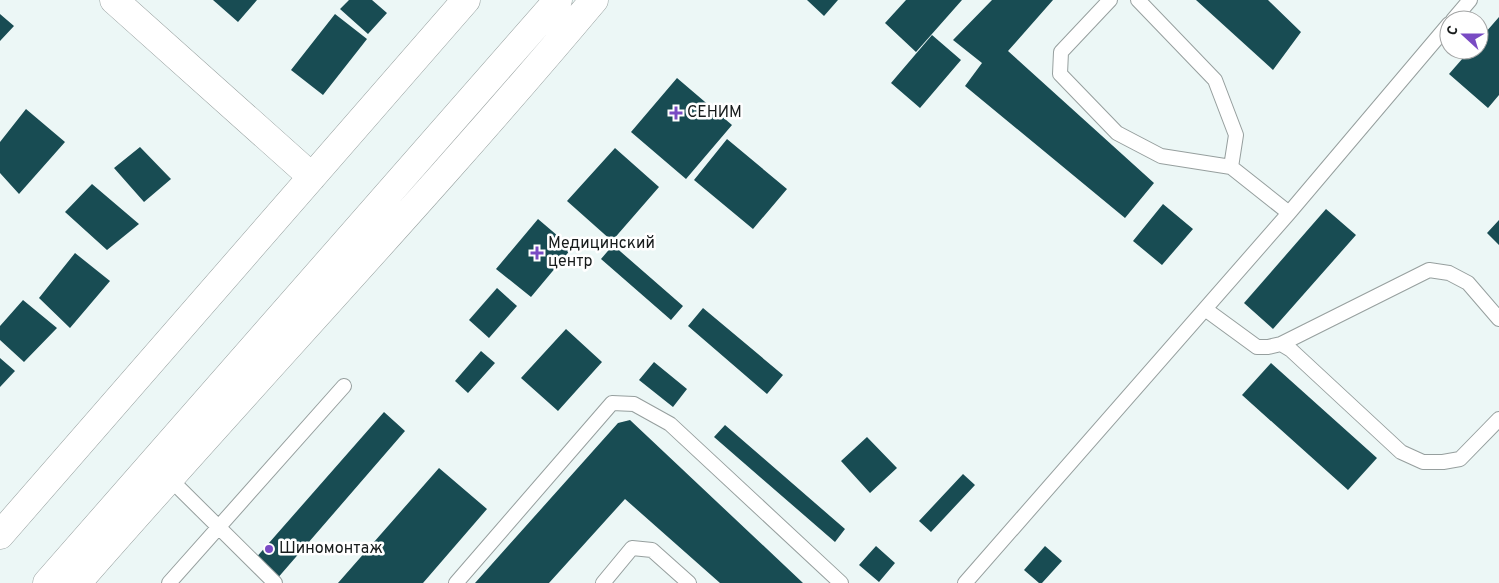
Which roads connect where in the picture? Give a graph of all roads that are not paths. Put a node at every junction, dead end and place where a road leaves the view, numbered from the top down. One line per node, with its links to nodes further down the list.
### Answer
1 (114, 0): 13 (main road)
2 (466, 0): 13 (main road)
3 (558, 0): 10 (main road)
4 (594, 0): 11 (main road)
5 (1110, 0): 12 (lane)
6 (1138, 0): 12 (lane)
7 (1470, 0): 8 (lane)
8 (1462, 10)
9 (1439, 36): 14 (lane)
10 (496, 73): 11 (main road); 20 (main road)
11 (515, 94): 20 (main road)
12 (1231, 167): 14 (lane)
13 (312, 176): 22 (main road)
14 (1290, 213): 15 (lane)
15 (1205, 309): 17 (lane); 31 (lane)
16 (1499, 319): 17 (lane)
17 (1281, 344): 19 (lane)
18 (344, 386): 21 (lane)
19 (1499, 419)
20 (161, 470): 21 (lane); 23 (main road); 24 (main road)
21 (219, 527): 25 (lane); 26 (lane)
22 (0, 535)
23 (47, 583)
24 (77, 583)
25 (169, 583)
26 (275, 583)
27 (456, 583): 30 (lane)
28 (603, 583): 29 (lane)
29 (689, 583)
30 (841, 583)
31 (965, 583)

